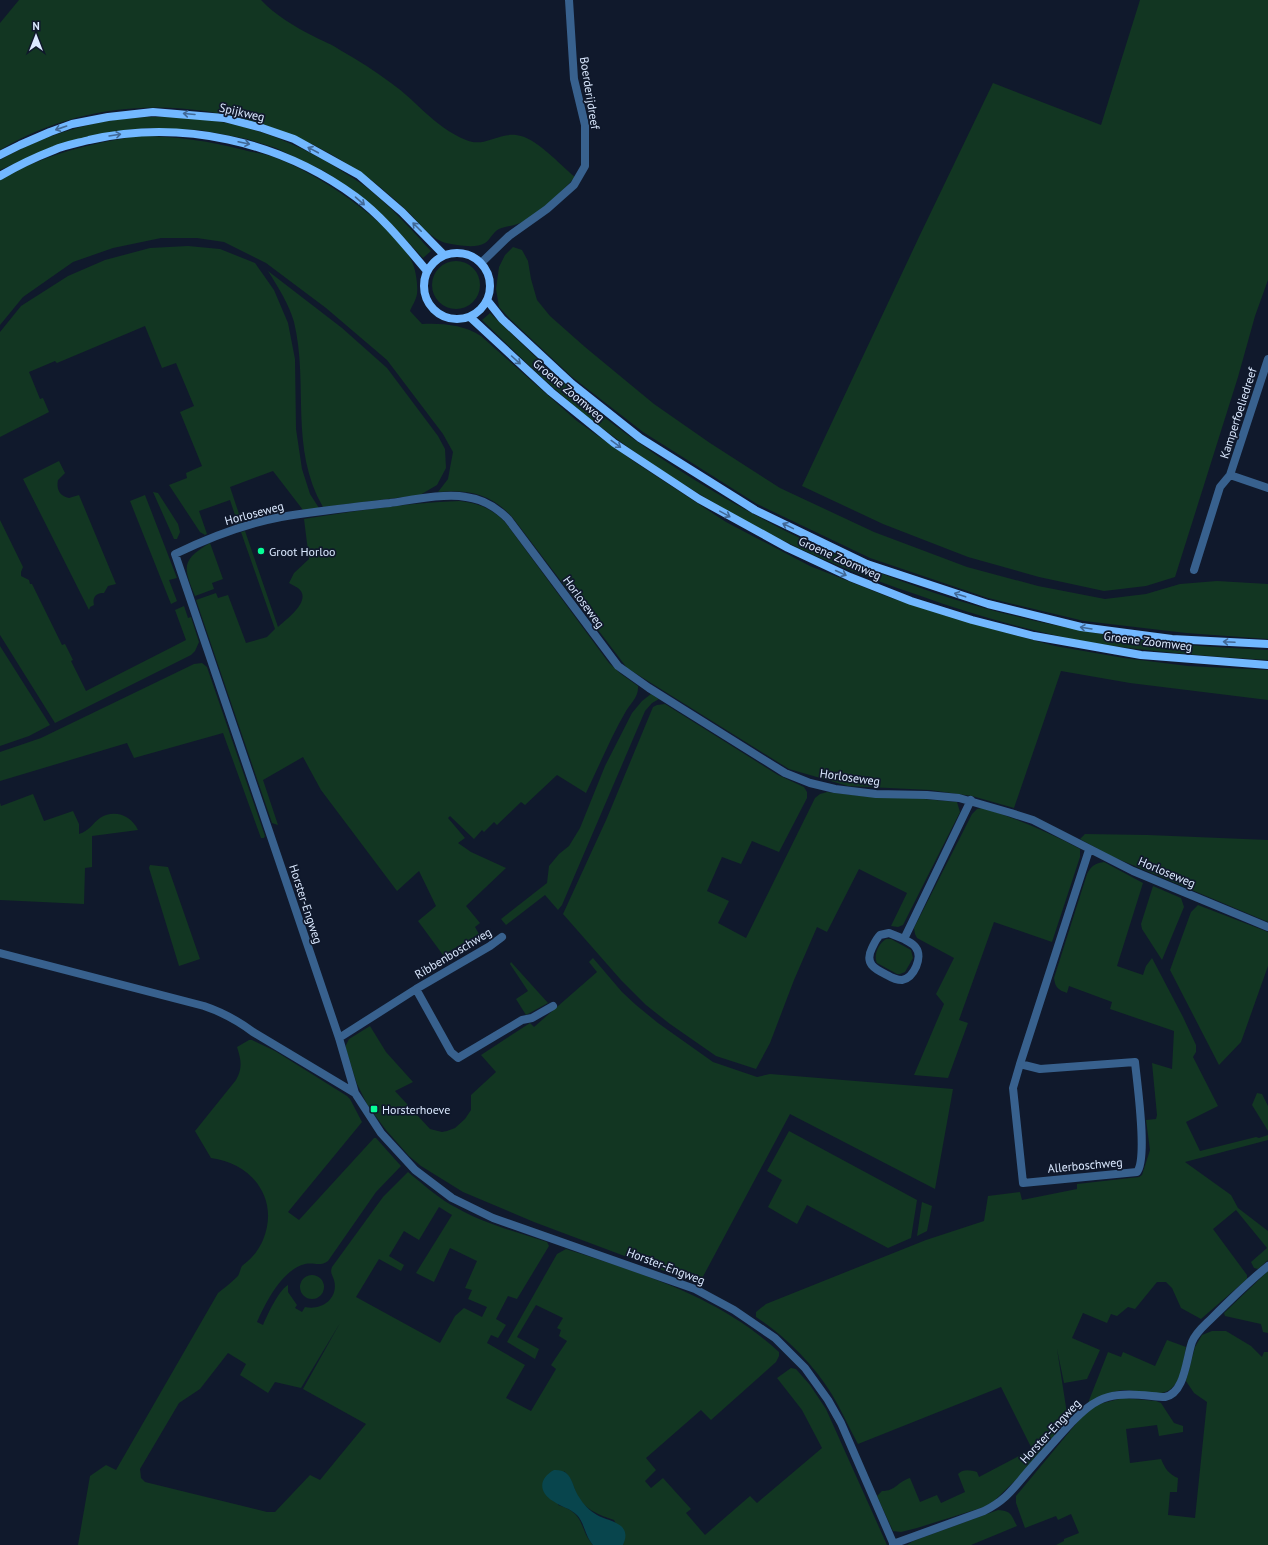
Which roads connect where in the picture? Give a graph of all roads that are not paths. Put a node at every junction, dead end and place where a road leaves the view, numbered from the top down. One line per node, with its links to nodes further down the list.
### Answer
1 (568, 0): 5 (street, Boerderijdreef)
2 (0, 155): 4 (main road, Spijkweg, one-way to 2)
3 (0, 176): 6 (main road, one-way to 6)
4 (444, 255): 5 (main road); 6 (main road)
5 (481, 263): 7 (main road)
6 (426, 271): 8 (main road)
7 (487, 300): 8 (main road); 14 (main road, Groene Zoomweg, one-way to 7)
8 (470, 317): 15 (main road, Groene Zoomweg, one-way to 15)
9 (1268, 359): 10 (street, Kamperfoeliedreef)
10 (1230, 475): 11 (street, Kamperfoeliedreef); 13 (street, Kamperfoeliedreef)
11 (1268, 488)
12 (175, 554): 16 (street, Horloseweg); 24 (street, Horster-Engweg)
13 (1194, 570)
14 (1268, 644)
15 (1268, 665)
16 (971, 800): 17 (street, Horloseweg); 20 (street)
17 (1089, 850): 18 (street, Horloseweg); 25 (street, Allerboschweg)
18 (1268, 927)
19 (502, 937): 22 (street, Ribbenboschweg)
20 (904, 939): 20 (street)
21 (0, 953): 26 (street, Horster-Engweg)
22 (416, 989): 23 (street, Ribbenboschweg); 24 (street, Ribbenboschweg)
23 (554, 1006)
24 (339, 1038): 26 (street, Horster-Engweg)
25 (1020, 1064): 25 (street, Allerboschweg)
26 (355, 1093): 28 (street, Horster-Engweg)
27 (1268, 1266): 28 (street, Horster-Engweg)
28 (893, 1544)

